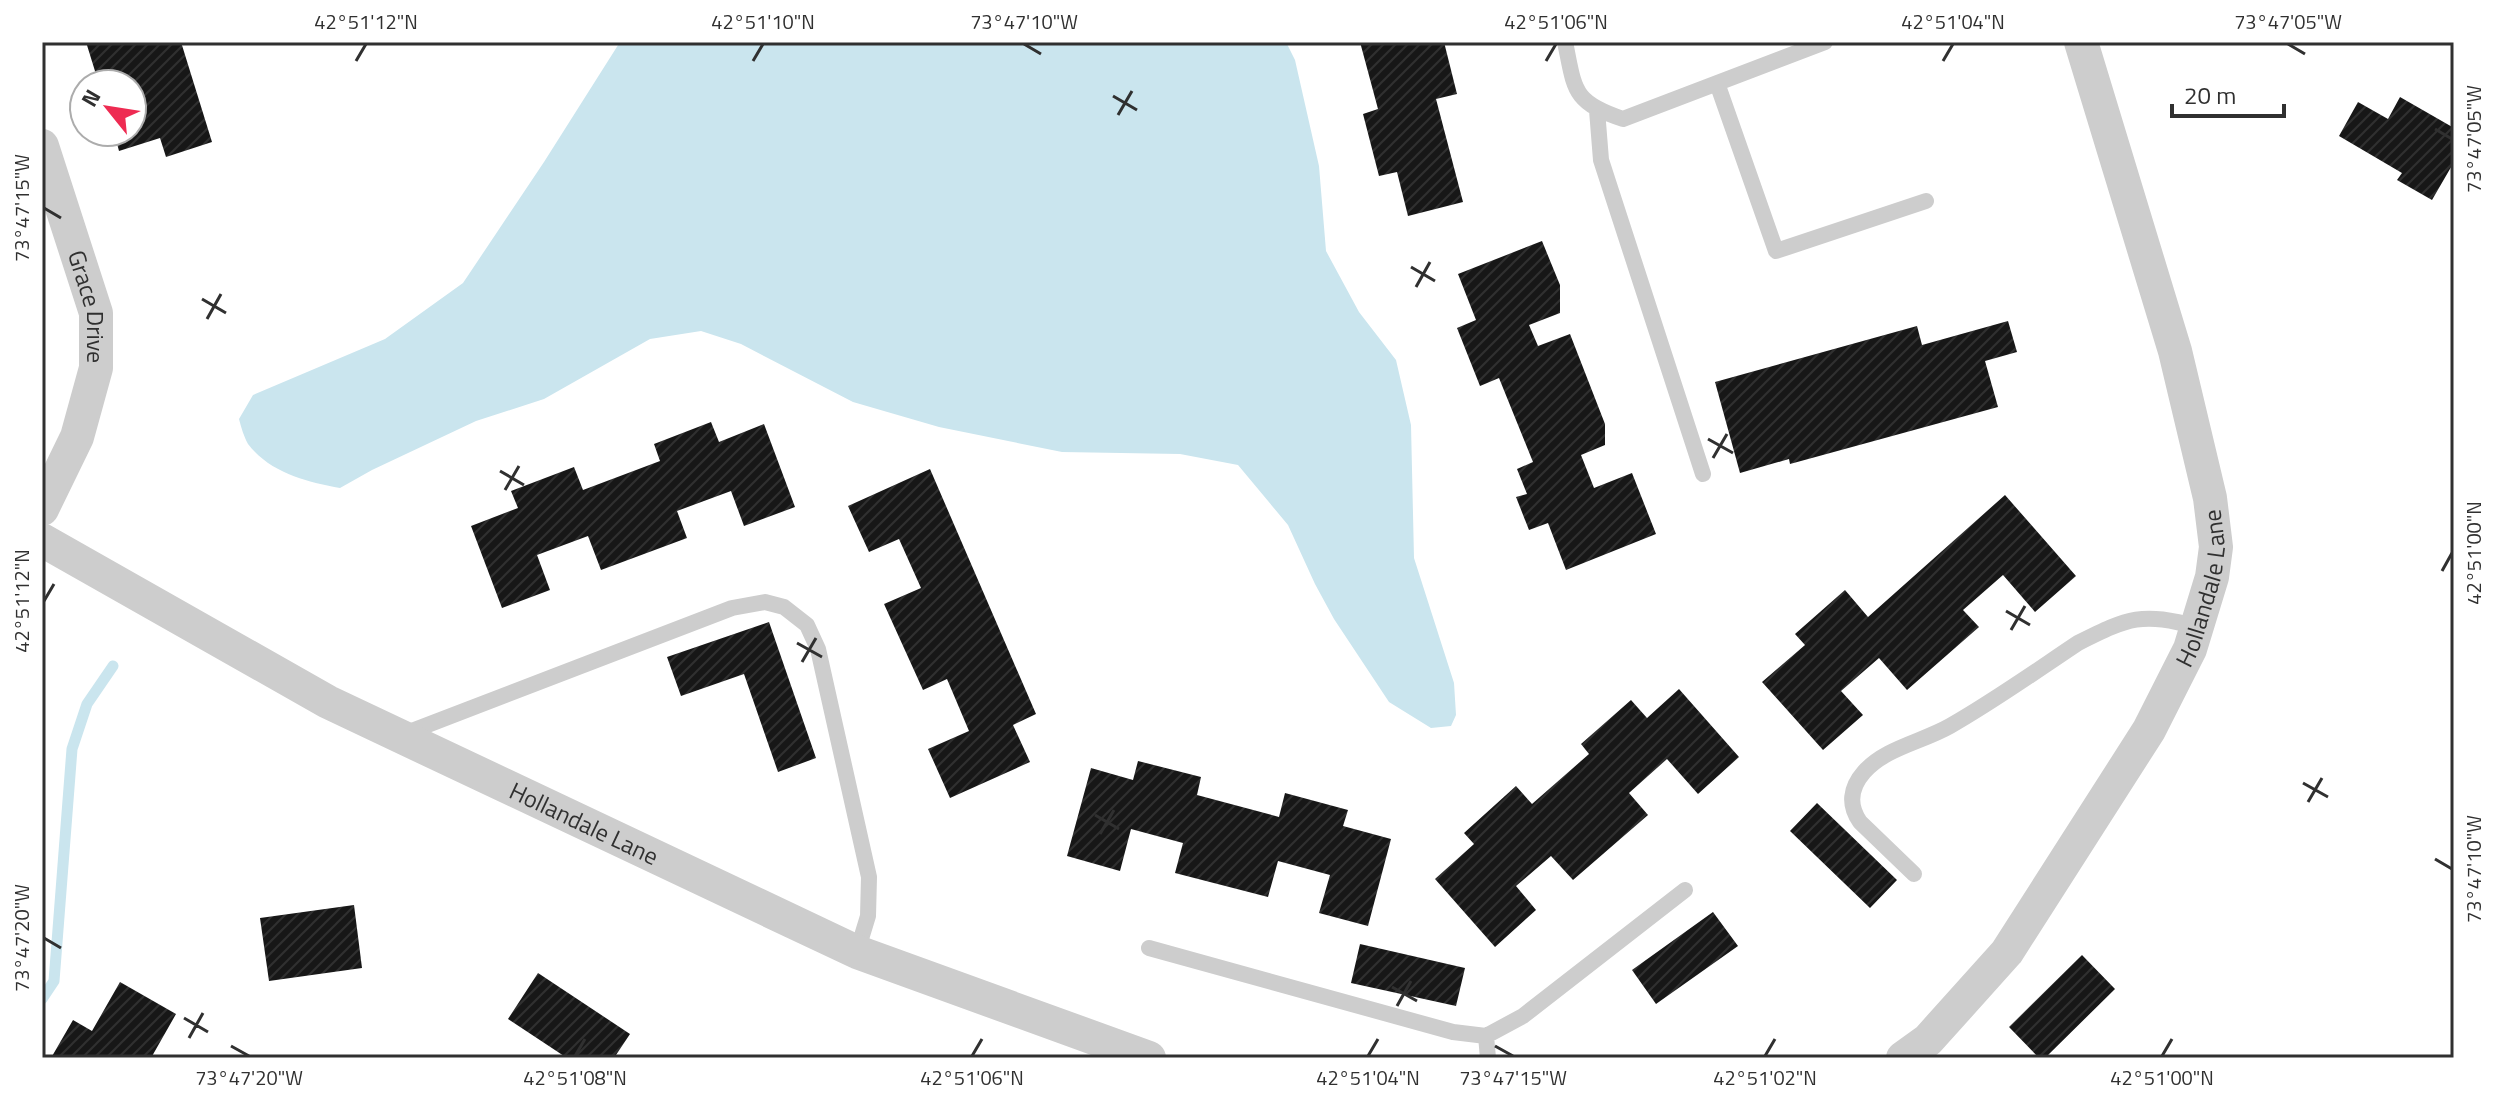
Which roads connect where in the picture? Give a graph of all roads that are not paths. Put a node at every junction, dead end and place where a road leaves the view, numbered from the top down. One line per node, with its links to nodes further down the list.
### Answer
1 (1565, 42): 5 (lane)
2 (1825, 42): 4 (lane)
3 (2081, 42): 11 (street, Hollandale Lane)
4 (1717, 83): 5 (lane); 7 (lane)
5 (1597, 110): 8 (lane)
6 (42, 146): 9 (street, Grace Drive)
7 (1926, 201)
8 (1703, 474)
9 (42, 509)
10 (42, 540): 12 (street, Hollandale Lane)
11 (2198, 627): 13 (lane); 20 (street, Hollandale Lane)
12 (399, 736): 16 (street, Hollandale Lane); 16 (lane)
13 (1914, 874)
14 (1685, 890): 17 (lane)
15 (1149, 948): 17 (lane)
16 (857, 952): 18 (street, Hollandale Lane)
17 (1486, 1036): 19 (lane)
18 (1149, 1058)
19 (1488, 1058)
20 (1903, 1058)

